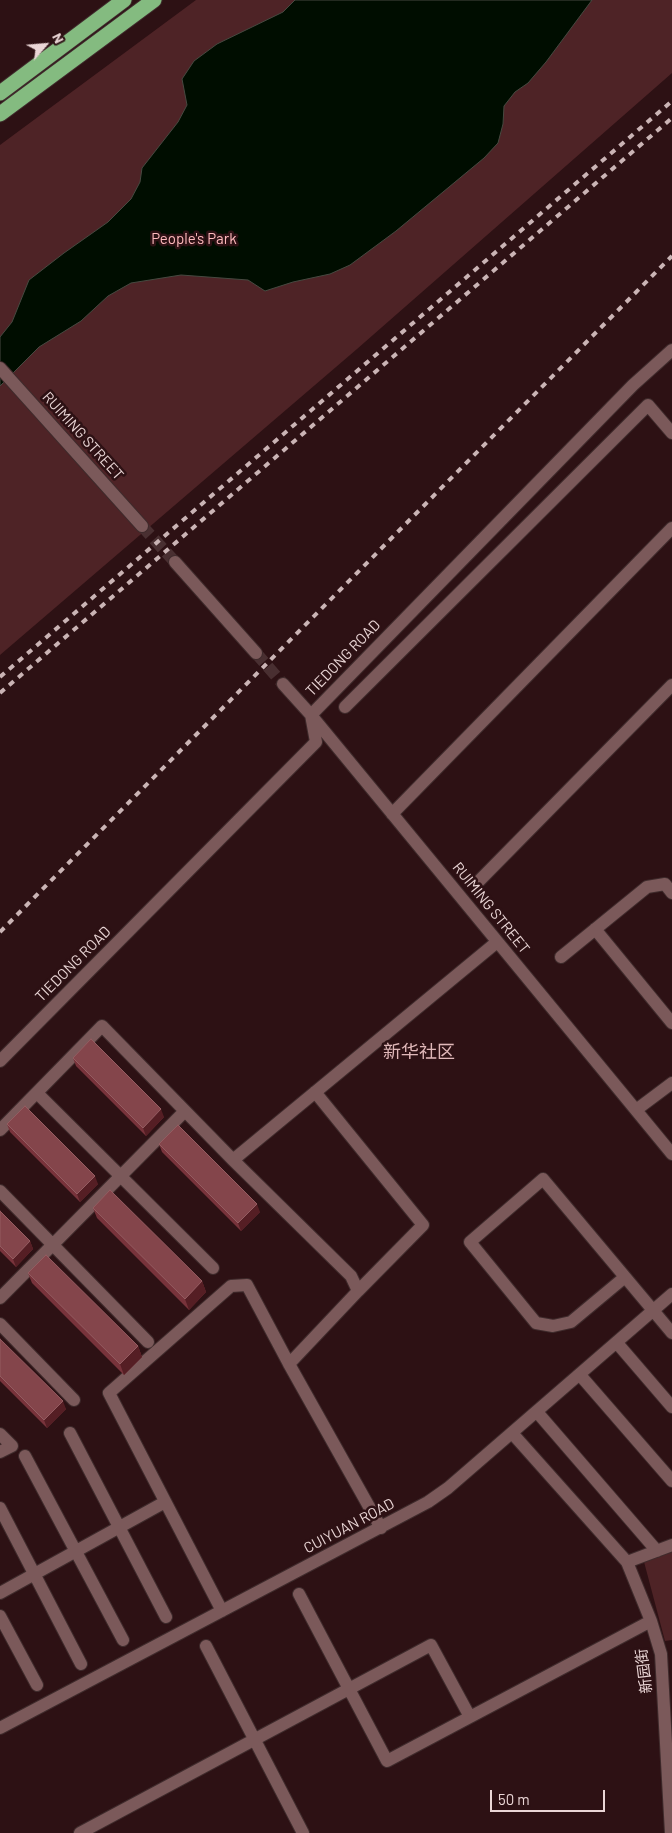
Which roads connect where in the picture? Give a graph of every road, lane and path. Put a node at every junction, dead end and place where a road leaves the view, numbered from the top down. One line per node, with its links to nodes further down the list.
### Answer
1 (124, 0): 3 (highway)
2 (154, 0): 4 (highway)
3 (1, 90): 4 (highway)
4 (5, 111)
5 (672, 350): 15 (street, TIEDONG ROAD)
6 (0, 368): 8 (street, RUIMING STREET)
7 (672, 433): 14 (street)
8 (142, 526)
9 (672, 528): 16 (street)
10 (175, 562): 11 (street)
11 (256, 653)
12 (283, 684): 15 (street, RUIMING STREET)
13 (672, 685): 17 (street)
14 (345, 707)
15 (311, 715): 16 (street, RUIMING STREET); 23 (street, TIEDONG ROAD)
16 (392, 814): 20 (street, RUIMING STREET)
17 (479, 881)
18 (672, 893): 19 (street)
19 (595, 929): 21 (street); 22 (street)
20 (497, 942): 26 (street); 27 (street, RUIMING STREET)
21 (561, 957)
22 (672, 1023)
23 (0, 1061)
24 (672, 1083): 27 (street)
25 (37, 1092): 28 (street); 29 (street); 32 (street)
26 (315, 1092): 31 (street); 37 (street)
27 (636, 1110): 30 (street, RUIMING STREET)
28 (185, 1111): 31 (street); 32 (street)
29 (0, 1130)
30 (672, 1154)
31 (233, 1160): 37 (street)
32 (121, 1176): 34 (street); 35 (street)
33 (0, 1191): 34 (street)
34 (53, 1245): 39 (street); 43 (street)
35 (213, 1268)
36 (625, 1277): 36 (street); 40 (street)
37 (358, 1291): 45 (street)
38 (672, 1294): 40 (street, CUIYUAN ROAD)
39 (0, 1298)
40 (653, 1311): 42 (street); 44 (street, CUIYUAN ROAD)
41 (0, 1324): 47 (street)
42 (672, 1333)
43 (148, 1342)
44 (617, 1343): 46 (street, CUIYUAN ROAD); 48 (street)
45 (289, 1364): 56 (street); 59 (street)
46 (580, 1375): 49 (street, CUIYUAN ROAD); 55 (street)
47 (74, 1400)
48 (672, 1408)
49 (537, 1412): 51 (street, CUIYUAN ROAD); 62 (street)
50 (70, 1433): 58 (street)
51 (512, 1433): 59 (street, CUIYUAN ROAD); 63 (street, 新园街)
52 (0, 1434): 53 (street)
53 (0, 1452)
54 (25, 1456): 61 (street)
55 (672, 1481)
56 (165, 1502): 58 (street); 67 (street)
57 (0, 1508): 64 (street)
58 (119, 1527): 61 (street); 69 (street)
59 (381, 1528): 67 (street, CUIYUAN ROAD)
60 (672, 1545): 62 (street)
61 (76, 1551): 64 (street); 71 (street)
62 (657, 1551): 63 (street)
63 (627, 1562): 70 (street, 新园街)
64 (34, 1574): 65 (street); 74 (street)
65 (0, 1593)
66 (299, 1594): 76 (street)
67 (222, 1611): 78 (street, CUIYUAN ROAD)
68 (0, 1616): 75 (street)
69 (166, 1617)
70 (651, 1621): 73 (street, 新园街); 77 (street)
71 (123, 1640)
72 (206, 1646): 79 (street)
73 (666, 1654): 80 (street, 新园街)
74 (81, 1664)
75 (37, 1685)
76 (349, 1689): 77 (street); 77 (street); 79 (street)
77 (470, 1717)
78 (0, 1728)
79 (255, 1740): 81 (street); 82 (street)
80 (671, 1817): 83 (street, 新园街)
81 (80, 1833)
82 (303, 1833)
83 (671, 1833)

